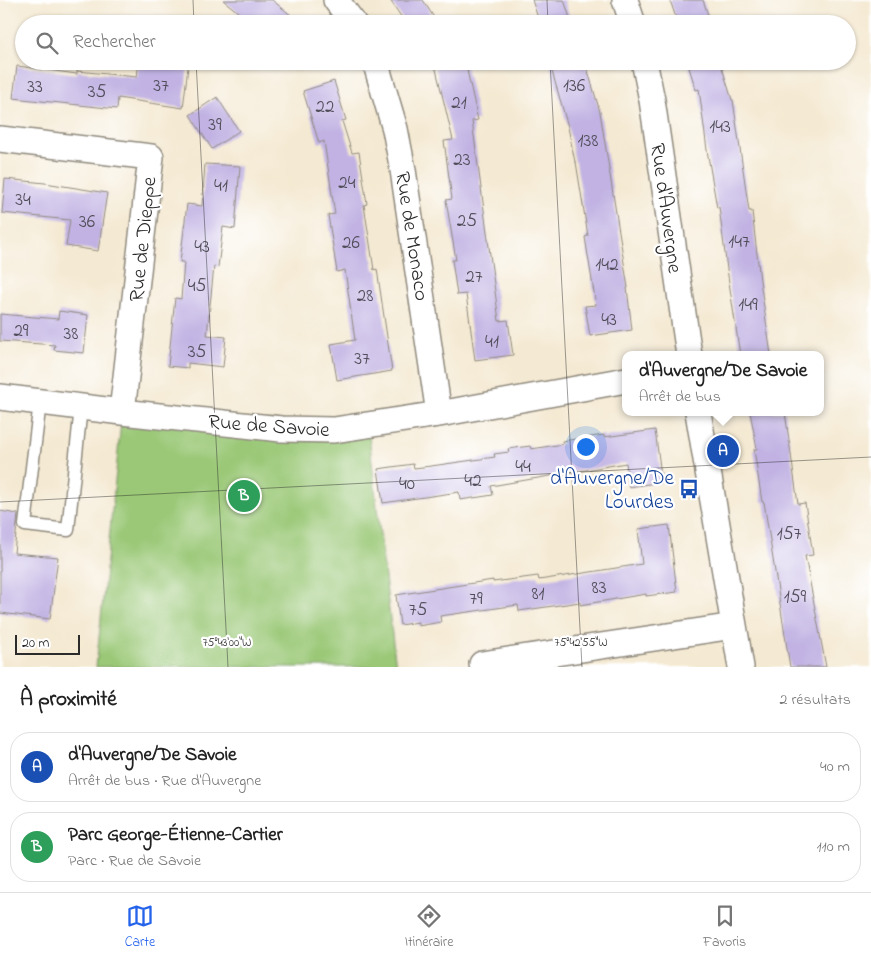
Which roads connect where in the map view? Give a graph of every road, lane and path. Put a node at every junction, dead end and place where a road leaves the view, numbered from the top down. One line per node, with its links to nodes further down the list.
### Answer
1 (336, 0): 3 (street)
2 (625, 0): 4 (street)
3 (347, 15)
4 (630, 15)
5 (378, 70): 14 (street, Rue de Monaco)
6 (646, 70): 8 (street, Rue d'Auvergne)
7 (0, 139): 13 (street, Rue de Dieppe)
8 (688, 351)
9 (622, 381): 14 (street, Rue de Savoie)
10 (0, 397): 11 (street, Rue de Savoie)
11 (40, 402): 12 (street, Rue de Savoie); 12 (lane)
12 (81, 407): 13 (street, Rue de Savoie)
13 (122, 412): 14 (street, Rue de Savoie)
14 (439, 414)
15 (699, 416): 16 (street)
16 (734, 626): 17 (street); 18 (street)
17 (483, 667)
18 (741, 667)

